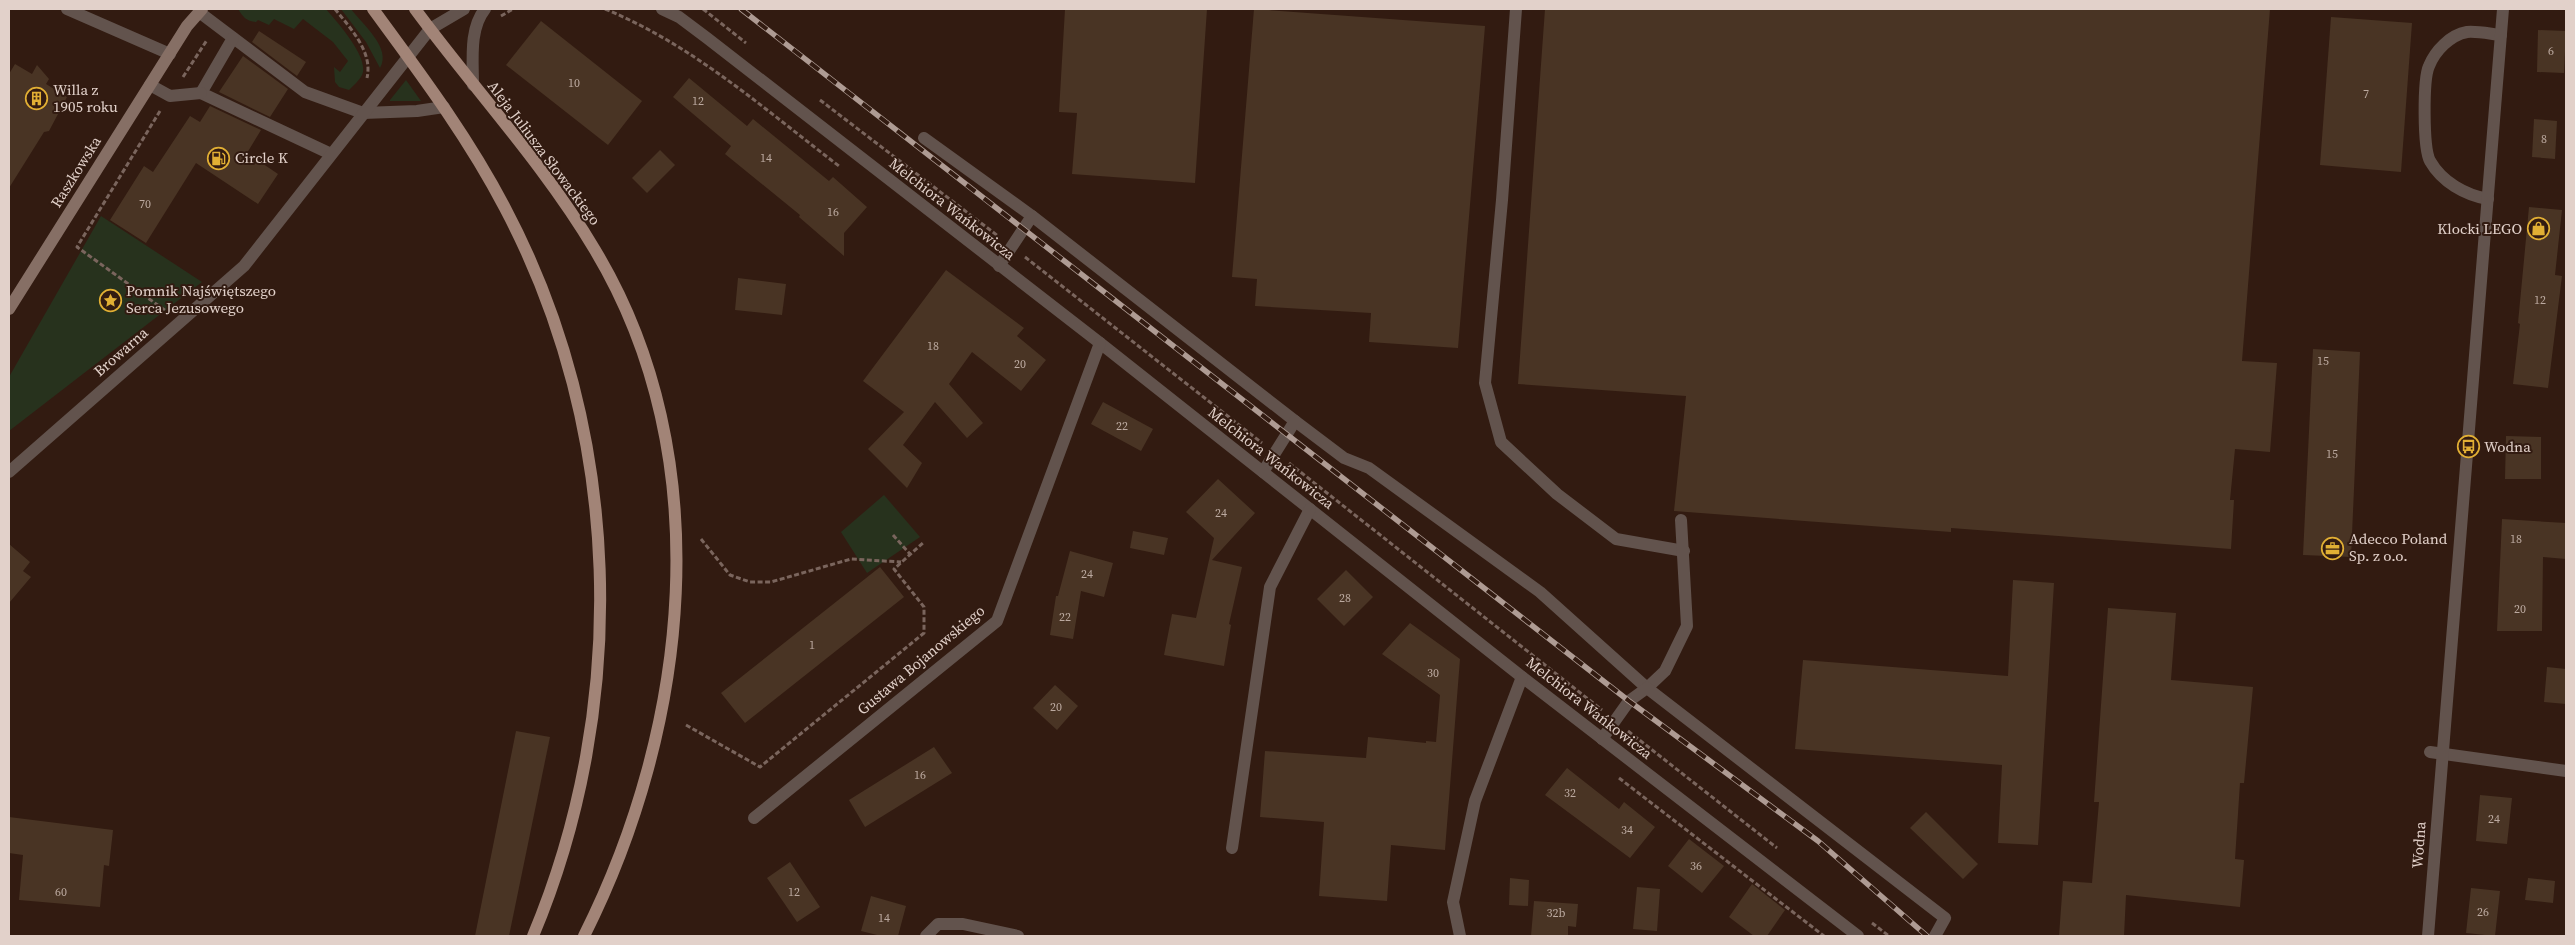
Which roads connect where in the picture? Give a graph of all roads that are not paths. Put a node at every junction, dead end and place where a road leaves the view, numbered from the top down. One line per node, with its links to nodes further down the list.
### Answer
1 (66, 9): 13 (street)
2 (373, 9): 14 (main road)
3 (415, 9): 10 (main road, Aleja Juliusza Słowackiego)
4 (464, 9): 10 (street)
5 (485, 9): 15 (street)
6 (662, 9): 24 (street, Melchiora Wańkowicza)
7 (1516, 9): 32 (street)
8 (2503, 9): 11 (street, Wodna)
9 (198, 10): 12 (street); 13 (main road, Raszkowska)
10 (430, 29): 14 (street); 15 (main road, Aleja Juliusza Słowackiego)
11 (2501, 36): 22 (street, Wodna); 22 (street)
12 (233, 38): 17 (street); 19 (street)
13 (170, 54): 16 (main road, Raszkowska)
14 (407, 55): 18 (main road); 19 (street, Browarna)
15 (473, 85): 41 (main road, Aleja Juliusza Słowackiego)
16 (150, 86): 17 (street); 25 (main road, Raszkowska)
17 (201, 93): 21 (street)
18 (444, 107): 19 (street); 40 (main road)
19 (363, 113): 21 (street, Browarna)
20 (924, 138): 23 (street)
21 (332, 154): 28 (street, Browarna)
22 (2488, 199): 36 (street, Wodna)
23 (1032, 216): 24 (street); 27 (street)
24 (999, 266): 26 (street, Melchiora Wańkowicza)
25 (9, 309)
26 (1100, 343): 29 (street, Melchiora Wańkowicza); 38 (street, Gustawa Bojanowskiego)
27 (1295, 421): 29 (street); 34 (street)
28 (9, 472)
29 (1263, 472): 30 (street, Melchiora Wańkowicza)
30 (1310, 509): 33 (street, Melchiora Wańkowicza); 39 (street)
31 (1681, 520): 32 (street)
32 (1684, 552): 34 (street)
33 (1522, 677): 35 (street, Melchiora Wańkowicza); 44 (street)
34 (1647, 688): 35 (street); 46 (street)
35 (1602, 739): 45 (street, Melchiora Wańkowicza)
36 (2436, 753): 37 (street); 47 (street, Wodna)
37 (2566, 770)
38 (754, 818)
39 (1232, 848)
40 (534, 936)
41 (584, 936)
42 (926, 936): 43 (street)
43 (1018, 936)
44 (1460, 936)
45 (1858, 936)
46 (1935, 936)
47 (2428, 936)

